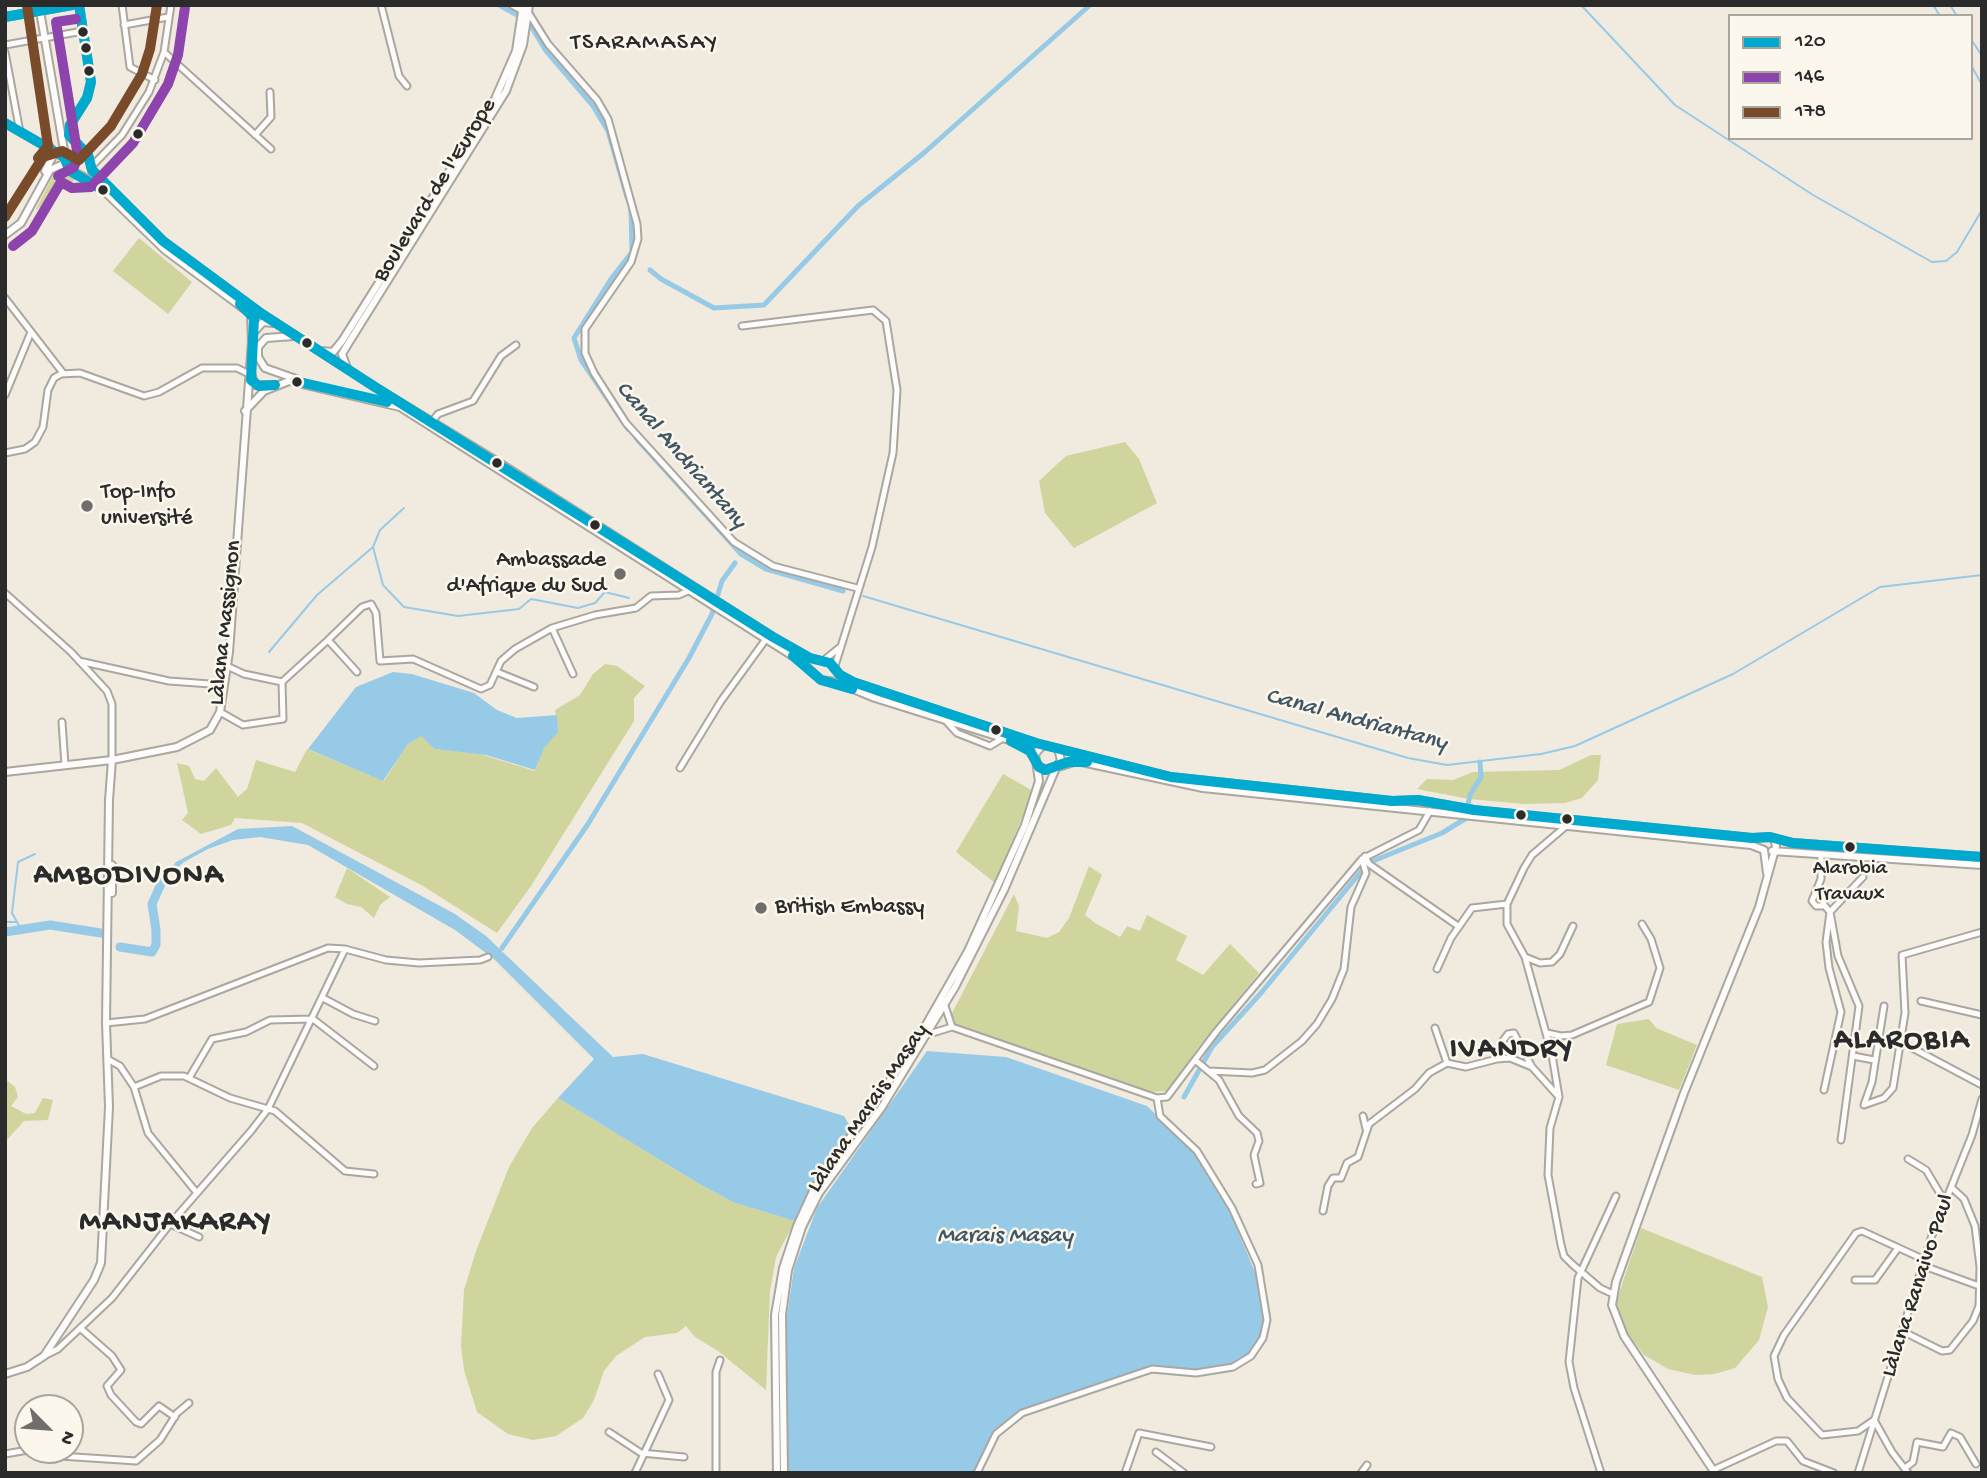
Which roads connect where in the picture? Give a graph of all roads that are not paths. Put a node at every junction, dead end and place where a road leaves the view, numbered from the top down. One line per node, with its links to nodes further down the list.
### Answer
1 (73, 5): 7 (main road)
2 (79, 5): 11 (main road)
3 (122, 5): 10 (street)
4 (381, 5): 18 (street)
5 (512, 5): 8 (street)
6 (169, 10): 10 (street); 16 (street)
7 (40, 11): 9 (main road); 13 (main road)
8 (526, 11): 12 (main road, Boulevard de l'Europe); 56 (street)
9 (5, 17)
10 (124, 25): 17 (street)
11 (83, 31): 13 (street); 21 (main road)
12 (523, 35): 40 (main road, Boulevard de l'Europe); 43 (main road, Boulevard de l'Europe)
13 (44, 38): 14 (street); 22 (main road)
14 (5, 45)
15 (5, 52): 23 (street)
16 (164, 52): 17 (street); 24 (street)
17 (155, 80): 29 (street)
18 (407, 86)
19 (270, 92): 24 (street)
20 (5, 123): 23 (main road)
21 (69, 128): 22 (main road); 29 (main road)
22 (60, 130): 27 (main road)
23 (20, 132): 25 (main road)
24 (255, 135): 26 (street)
25 (50, 147): 27 (main road); 28 (main road)
26 (271, 149)
27 (64, 157): 28 (main road); 30 (main road)
28 (51, 162): 32 (main road)
29 (91, 167): 31 (main road); 34 (main road)
30 (67, 168): 31 (main road); 32 (main road)
31 (81, 176): 38 (main road)
32 (8, 233)
33 (5, 299): 36 (street)
34 (278, 325): 37 (main road); 38 (main road)
35 (742, 326): 56 (street)
36 (30, 332): 44 (street); 50 (street)
37 (296, 336): 40 (main road); 47 (main road)
38 (252, 340): 41 (main road, Làlana Massignon); 48 (main road)
39 (516, 345): 54 (street)
40 (316, 349): 43 (main road)
41 (249, 360): 42 (street); 45 (main road, Làlana Massignon)
42 (237, 368): 44 (street); 45 (street)
43 (347, 369): 46 (main road)
44 (63, 373): 55 (street)
45 (247, 376): 48 (main road); 53 (main road, Làlana Massignon)
46 (358, 376): 49 (main road); 51 (main road)
47 (297, 381): 48 (main road); 51 (main road)
48 (265, 388): 53 (main road)
49 (380, 390): 52 (main road); 54 (main road)
50 (5, 394)
51 (352, 394): 52 (main road)
52 (371, 398): 54 (main road)
53 (245, 411): 66 (main road, Làlana Massignon)
54 (431, 423): 57 (main road); 59 (main road)
55 (5, 453)
56 (857, 588): 63 (street)
57 (688, 590): 59 (main road); 60 (street)
58 (5, 593): 64 (street)
59 (716, 605): 61 (main road); 65 (main road)
60 (552, 628): 69 (street); 71 (street)
61 (766, 639): 70 (main road); 87 (street)
62 (328, 640): 68 (street); 69 (street); 73 (street)
63 (841, 646): 65 (street); 67 (street)
64 (79, 660): 74 (street); 82 (street)
65 (823, 662): 67 (main road); 70 (main road)
66 (227, 666): 73 (street); 74 (main road, Làlana Massignon)
67 (834, 669): 72 (main road); 80 (main road)
68 (357, 672)
69 (496, 672): 75 (street)
70 (815, 673): 72 (main road)
71 (573, 674)
72 (828, 681): 77 (main road)
73 (282, 682): 76 (street)
74 (224, 685): 76 (main road, Làlana Massignon)
75 (534, 687)
76 (220, 712): 82 (main road, Làlana Massignon)
77 (943, 719): 79 (main road); 79 (street)
78 (62, 722): 85 (street)
79 (1003, 738): 84 (main road)
80 (1044, 745): 81 (main road); 84 (main road)
81 (1058, 748): 86 (main road); 90 (main road)
82 (112, 760): 83 (main road, Làlana Massignon); 89 (main road)
83 (94, 761): 85 (main road, Làlana Massignon); 89 (main road)
84 (1036, 761): 86 (main road); 150 (main road, Làlana Marais Masay)
85 (65, 765): 88 (main road, Làlana Massignon)
86 (1057, 767): 90 (main road); 119 (main road, Làlana Marais Masay)
87 (680, 768)
88 (5, 772)
89 (111, 774): 124 (main road)
90 (1416, 807): 91 (main road); 92 (main road)
91 (1430, 811): 92 (main road); 100 (street)
92 (1462, 811): 93 (main road)
93 (1474, 813): 94 (main road); 95 (main road)
94 (1566, 826): 96 (main road); 106 (street)
95 (1770, 838): 96 (main road); 97 (main road); 99 (main road)
96 (1763, 849): 97 (main road); 102 (main road)
97 (1774, 850): 98 (main road); 102 (main road)
98 (1824, 854): 101 (main road); 104 (street); 105 (street)
99 (1982, 857)
100 (1365, 860): 110 (street); 134 (street); 138 (street)
101 (1982, 864)
102 (1767, 873): 166 (main road)
103 (1863, 877): 108 (street)
104 (1816, 893): 105 (street); 107 (street)
105 (1825, 895): 107 (street)
106 (1507, 904): 110 (street); 115 (street)
107 (1824, 905): 108 (street)
108 (1830, 912): 130 (street); 142 (street)
109 (1642, 924): 127 (street)
110 (1458, 926): 116 (street)
111 (1573, 926): 115 (street)
112 (1982, 932): 129 (street)
113 (345, 949): 114 (street); 117 (street); 124 (street)
114 (488, 957)
115 (1525, 957): 127 (street)
116 (1437, 969)
117 (323, 998): 122 (street); 123 (street)
118 (1921, 1002): 121 (street)
119 (945, 1006): 125 (street); 128 (main road, Làlana Marais Masay)
120 (1884, 1006): 133 (street)
121 (1982, 1015)
122 (313, 1019): 136 (street); 139 (street); 146 (street)
123 (375, 1021)
124 (108, 1022): 132 (main road)
125 (952, 1027): 128 (street); 144 (street)
126 (1435, 1028): 135 (street)
127 (1547, 1033): 143 (street)
128 (929, 1034): 150 (main road, Làlana Marais Masay)
129 (1901, 1042): 133 (street); 140 (street)
130 (1853, 1056): 133 (street); 149 (street)
131 (1497, 1059): 135 (street); 137 (street); 137 (street)
132 (109, 1060): 141 (street); 169 (main road)
133 (1874, 1060)
134 (1196, 1061): 138 (street); 144 (street)
135 (1447, 1063): 148 (street)
136 (374, 1066)
137 (1532, 1067): 143 (street)
138 (1207, 1069): 153 (street)
139 (189, 1079): 141 (street); 146 (street)
140 (1982, 1085)
141 (134, 1087): 155 (street)
142 (1824, 1090)
143 (1559, 1097): 163 (street)
144 (1157, 1098): 192 (street)
145 (1982, 1100): 154 (street, Làlana Ranaivo Paul)
146 (268, 1109): 152 (street); 155 (street)
147 (1363, 1116): 148 (street)
148 (1366, 1130): 158 (street)
149 (1841, 1140)
150 (839, 1158): 174 (main road, Làlana Marais Masay)
151 (1908, 1159): 157 (street)
152 (374, 1174)
153 (1256, 1184)
154 (1951, 1186): 157 (street, Làlana Ranaivo Paul); 165 (street)
155 (197, 1193): 159 (street)
156 (1616, 1196): 163 (street)
157 (1945, 1202): 162 (street, Làlana Ranaivo Paul)
158 (1323, 1211)
159 (170, 1224): 160 (street); 167 (street)
160 (199, 1237)
161 (1898, 1248): 162 (street); 164 (street); 176 (street)
162 (1924, 1263): 165 (street); 168 (street, Làlana Ranaivo Paul)
163 (1581, 1270): 166 (street); 196 (street)
164 (1855, 1280)
165 (1977, 1285): 168 (street)
166 (1613, 1294): 186 (main road)
167 (80, 1328): 169 (street); 175 (street)
168 (1904, 1332): 176 (street, Làlana Ranaivo Paul)
169 (44, 1356): 171 (main road)
170 (720, 1360): 189 (street)
171 (5, 1374)
172 (658, 1374): 179 (street)
173 (189, 1403): 175 (street)
174 (778, 1405): 190 (main road, Làlana Marais Masay); 191 (main road, Làlana Marais Masay)
175 (175, 1417): 182 (street)
176 (1874, 1420): 185 (street); 198 (street, Làlana Ranaivo Paul)
177 (609, 1432): 179 (street)
178 (1211, 1447): 193 (street)
179 (641, 1452): 181 (street); 188 (street)
180 (1156, 1452): 194 (street)
181 (684, 1457)
182 (84, 1458)
183 (1976, 1464): 185 (street)
184 (1367, 1465): 195 (street)
185 (1906, 1470)
186 (1714, 1471): 187 (street)
187 (1823, 1471): 197 (street)
188 (635, 1473)
189 (716, 1473)
190 (777, 1473)
191 (783, 1473)
192 (977, 1473)
193 (1125, 1473)
194 (1184, 1473)
195 (1361, 1473)
196 (1601, 1473)
197 (1834, 1473)
198 (1858, 1473)

